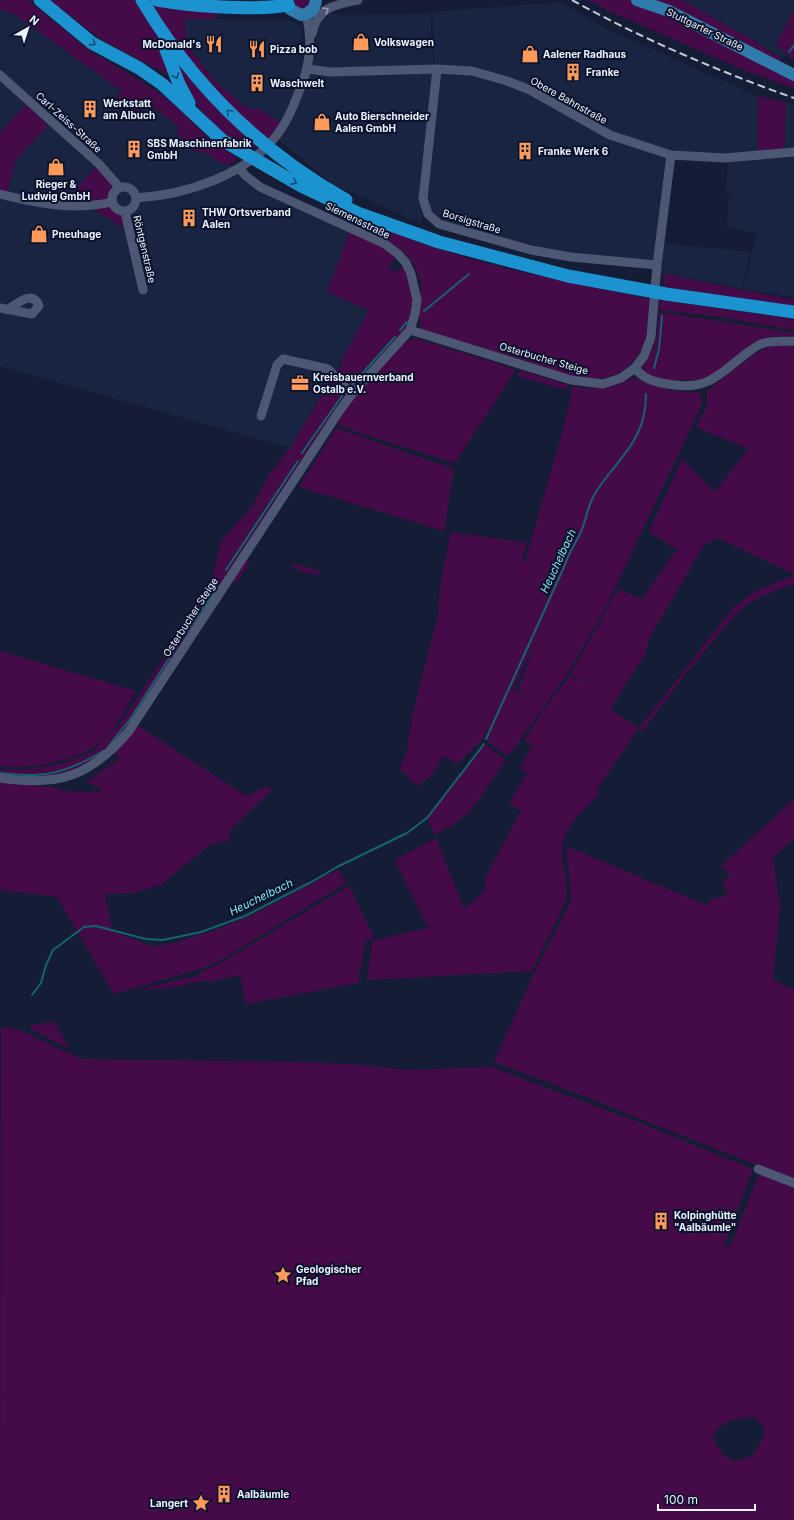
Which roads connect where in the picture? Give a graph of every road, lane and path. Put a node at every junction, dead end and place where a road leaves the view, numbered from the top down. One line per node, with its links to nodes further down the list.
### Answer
1 (40, 0): 20 (highway, one-way to 20)
2 (142, 0): 12 (highway)
3 (158, 0): 10 (highway)
4 (269, 0): 10 (highway)
5 (316, 0): 6 (main road); 11 (main road)
6 (324, 0)
7 (358, 0): 13 (street, one-way to 7)
8 (637, 0): 14 (main road, Stuttgarter Straße)
9 (288, 2): 10 (highway); 11 (main road)
10 (241, 6)
11 (306, 14): 13 (street)
12 (155, 22): 20 (highway, one-way to 20); 29 (highway, one-way to 12)
13 (311, 39): 15 (street)
14 (751, 52): 17 (main road, Stuttgarter Straße); 19 (main road, Stuttgarter Straße)
15 (308, 69): 16 (street, Obere Bahnstraße); 23 (street)
16 (437, 69): 22 (street, Obere Bahnstraße); 30 (street, Borsigstraße)
17 (794, 69)
18 (0, 75): 24 (street, Carl-Zeiss-Straße)
19 (794, 75)
20 (205, 126): 29 (highway, one-way to 29)
21 (794, 152): 22 (street, Obere Bahnstraße)
22 (672, 155): 30 (street, Osterbucher Steige)
23 (239, 168): 26 (street); 33 (street, Siemensstraße)
24 (120, 188): 26 (street); 27 (street)
25 (0, 194): 27 (street)
26 (136, 198): 28 (street)
27 (112, 202): 28 (street)
28 (125, 212): 31 (street, Röntgenstraße)
29 (406, 232): 32 (highway)
30 (657, 265): 35 (street, Osterbucher Steige)
31 (143, 290)
32 (794, 312)
33 (410, 330): 35 (street, Osterbucher Steige); 36 (street, Osterbucher Steige)
34 (794, 341): 35 (street)
35 (635, 368)
36 (352, 394): 37 (street); 38 (street, Osterbucher Steige)
37 (261, 416)
38 (0, 778)
39 (758, 1168): 40 (street)
40 (794, 1183)

